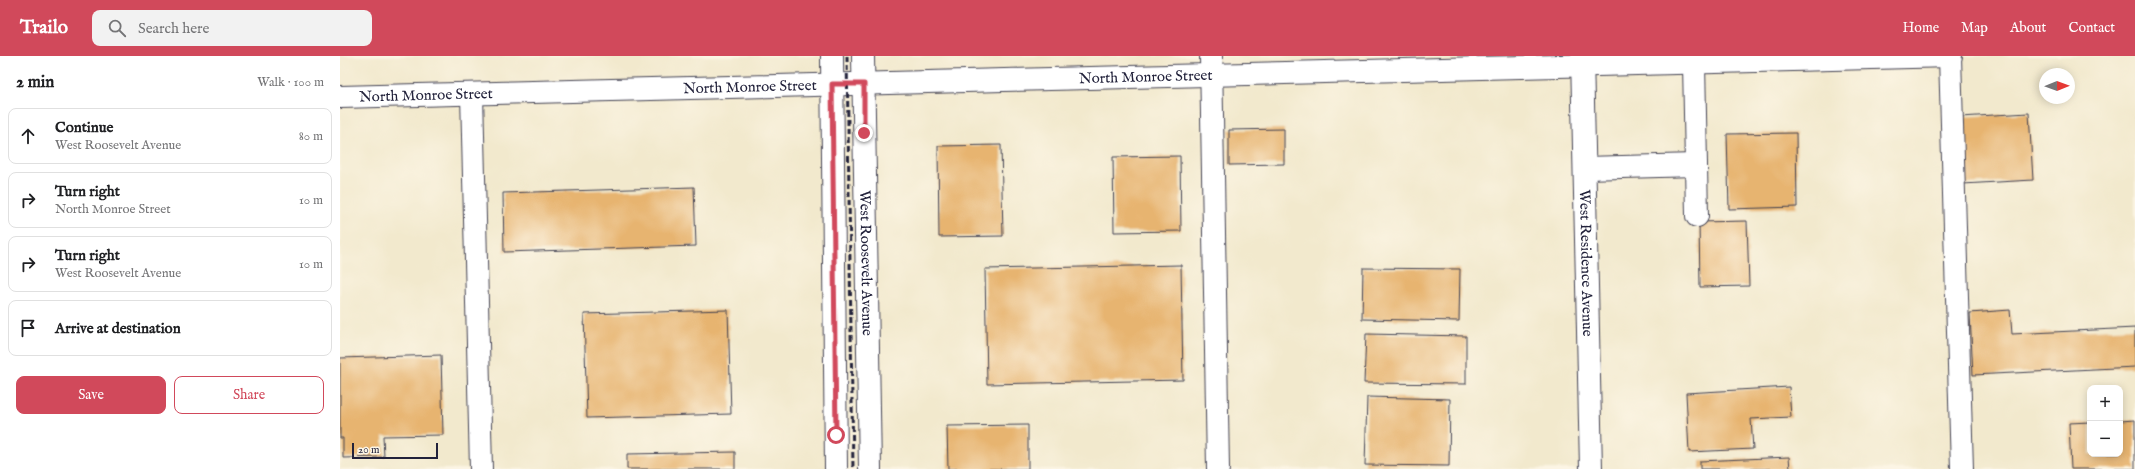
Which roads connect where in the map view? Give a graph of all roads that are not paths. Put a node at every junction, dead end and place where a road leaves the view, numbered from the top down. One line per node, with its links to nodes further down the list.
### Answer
1 (832, 56): 7 (main road, West Roosevelt Avenue)
2 (863, 56): 8 (main road, West Roosevelt Avenue)
3 (1951, 56): 5 (main road, North Monroe Street); 19 (main road)
4 (1582, 61): 5 (main road, North Monroe Street); 6 (main road, North Monroe Street); 12 (main road, West Residence Avenue)
5 (1694, 62): 11 (main road)
6 (1211, 66): 8 (main road, North Monroe Street); 17 (main road)
7 (832, 84): 8 (main road, North Monroe Street); 9 (main road, North Monroe Street); 15 (main road, West Roosevelt Avenue)
8 (864, 84): 16 (main road, West Roosevelt Avenue)
9 (472, 94): 10 (main road, North Monroe Street); 14 (main road)
10 (340, 97)
11 (1696, 165): 12 (main road); 13 (main road)
12 (1585, 168): 18 (main road, West Residence Avenue)
13 (1697, 216)
14 (481, 469)
15 (836, 469)
16 (870, 469)
17 (1218, 469)
18 (1591, 469)
19 (1962, 469)

